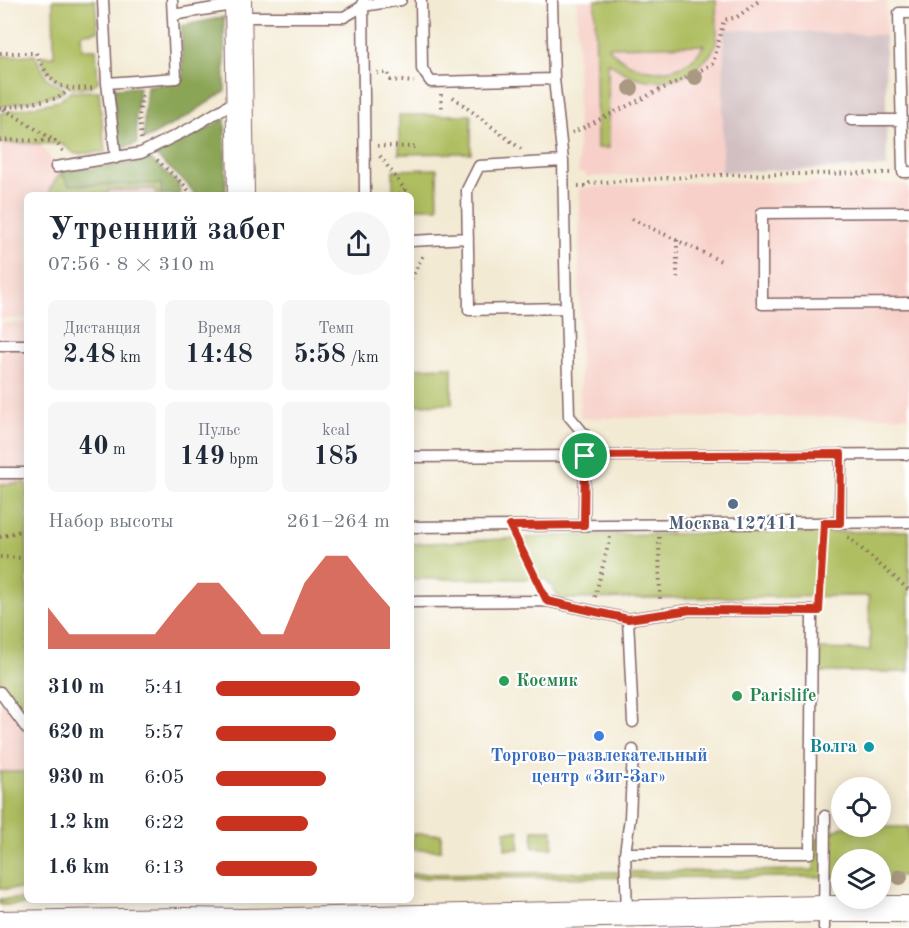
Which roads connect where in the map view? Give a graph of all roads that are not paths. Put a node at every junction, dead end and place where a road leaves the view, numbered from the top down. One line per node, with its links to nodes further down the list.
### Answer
1 (103, 0): 11 (lane)
2 (172, 0): 9 (lane)
3 (401, 0): 6 (lane)
4 (421, 0): 10 (lane)
5 (552, 0): 10 (lane)
6 (363, 3): 7 (lane); 20 (lane)
7 (238, 7): 9 (lane); 12 (street)
8 (909, 13): 14 (lane)
9 (173, 15): 11 (lane)
10 (554, 79): 16 (lane)
11 (107, 83): 15 (lane)
12 (239, 99): 15 (lane); 19 (street)
13 (851, 120): 14 (lane)
14 (901, 120): 18 (lane)
15 (116, 158): 17 (lane)
16 (563, 161): 22 (lane); 25 (lane)
17 (56, 167)
18 (906, 172)
19 (240, 192)
20 (365, 192)
21 (909, 212): 24 (lane)
22 (468, 237): 23 (lane); 25 (lane)
23 (414, 241)
24 (909, 303)
25 (566, 308): 30 (lane)
26 (0, 345): 27 (lane)
27 (24, 345)
28 (841, 454): 29 (lane); 30 (lane); 35 (lane)
29 (909, 454)
30 (585, 456): 31 (lane); 36 (lane)
31 (414, 458)
32 (0, 473): 33 (lane)
33 (24, 473)
34 (909, 522): 35 (lane)
35 (832, 523): 36 (lane)
36 (584, 525): 37 (lane)
37 (414, 526)
38 (414, 602): 39 (lane)
39 (628, 619): 41 (lane); 45 (lane)
40 (0, 692): 42 (lane)
41 (633, 722)
42 (24, 725)
43 (633, 750): 45 (lane)
44 (825, 816): 49 (lane)
45 (625, 854): 47 (lane)
46 (909, 909): 49 (street)
47 (627, 913): 48 (street); 49 (street)
48 (242, 917): 50 (street)
49 (824, 919)
50 (0, 924)

